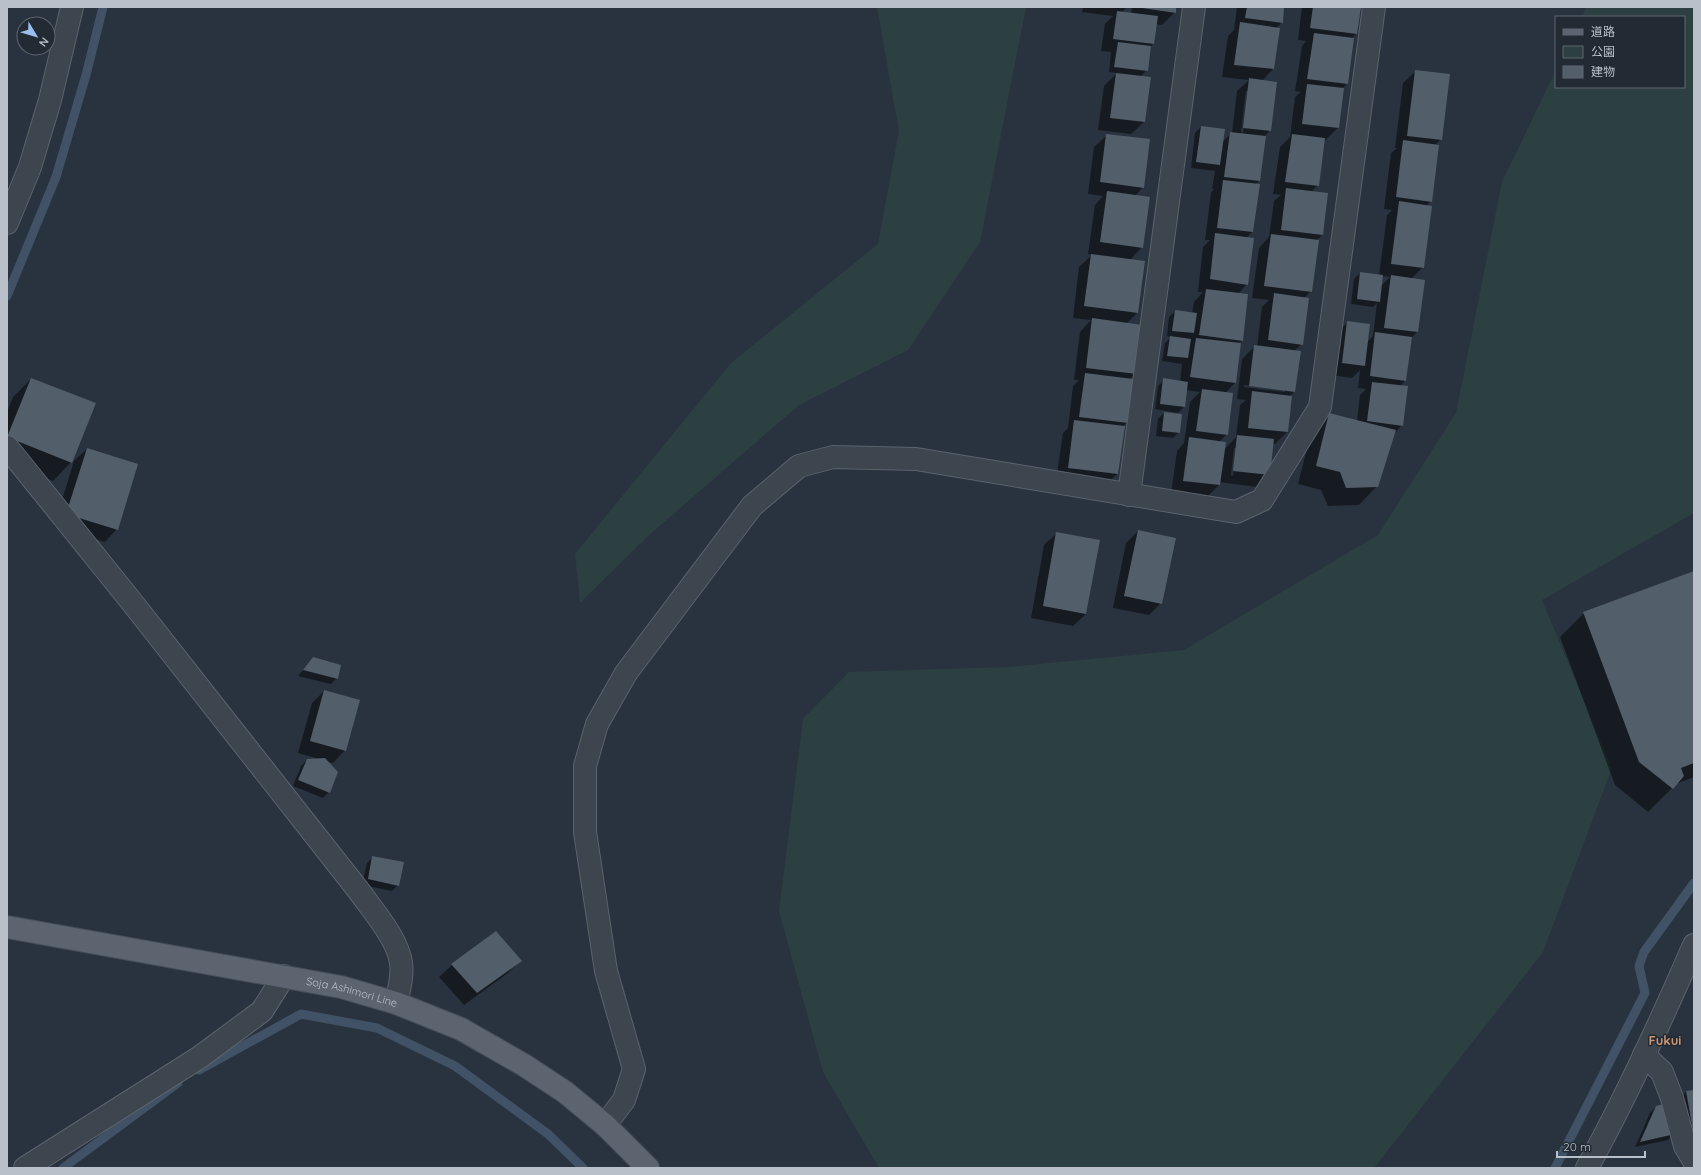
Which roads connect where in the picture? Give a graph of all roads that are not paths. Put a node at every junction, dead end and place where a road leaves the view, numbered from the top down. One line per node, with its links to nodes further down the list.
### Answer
1 (72, 7): 4 (street)
2 (1194, 7): 6 (street)
3 (1374, 7): 6 (street)
4 (7, 222)
5 (7, 447): 10 (street)
6 (1129, 495): 12 (street)
7 (7, 927): 9 (main road, Soja Ashimori Line)
8 (1694, 945): 11 (street)
9 (284, 976): 10 (main road, Soja Ashimori Line); 14 (street)
10 (396, 1003): 12 (main road, Soja Ashimori Line)
11 (1644, 1055): 13 (street); 16 (street)
12 (605, 1125): 15 (main road, Soja Ashimori Line)
13 (1694, 1161)
14 (25, 1168)
15 (648, 1168)
16 (1587, 1168)

